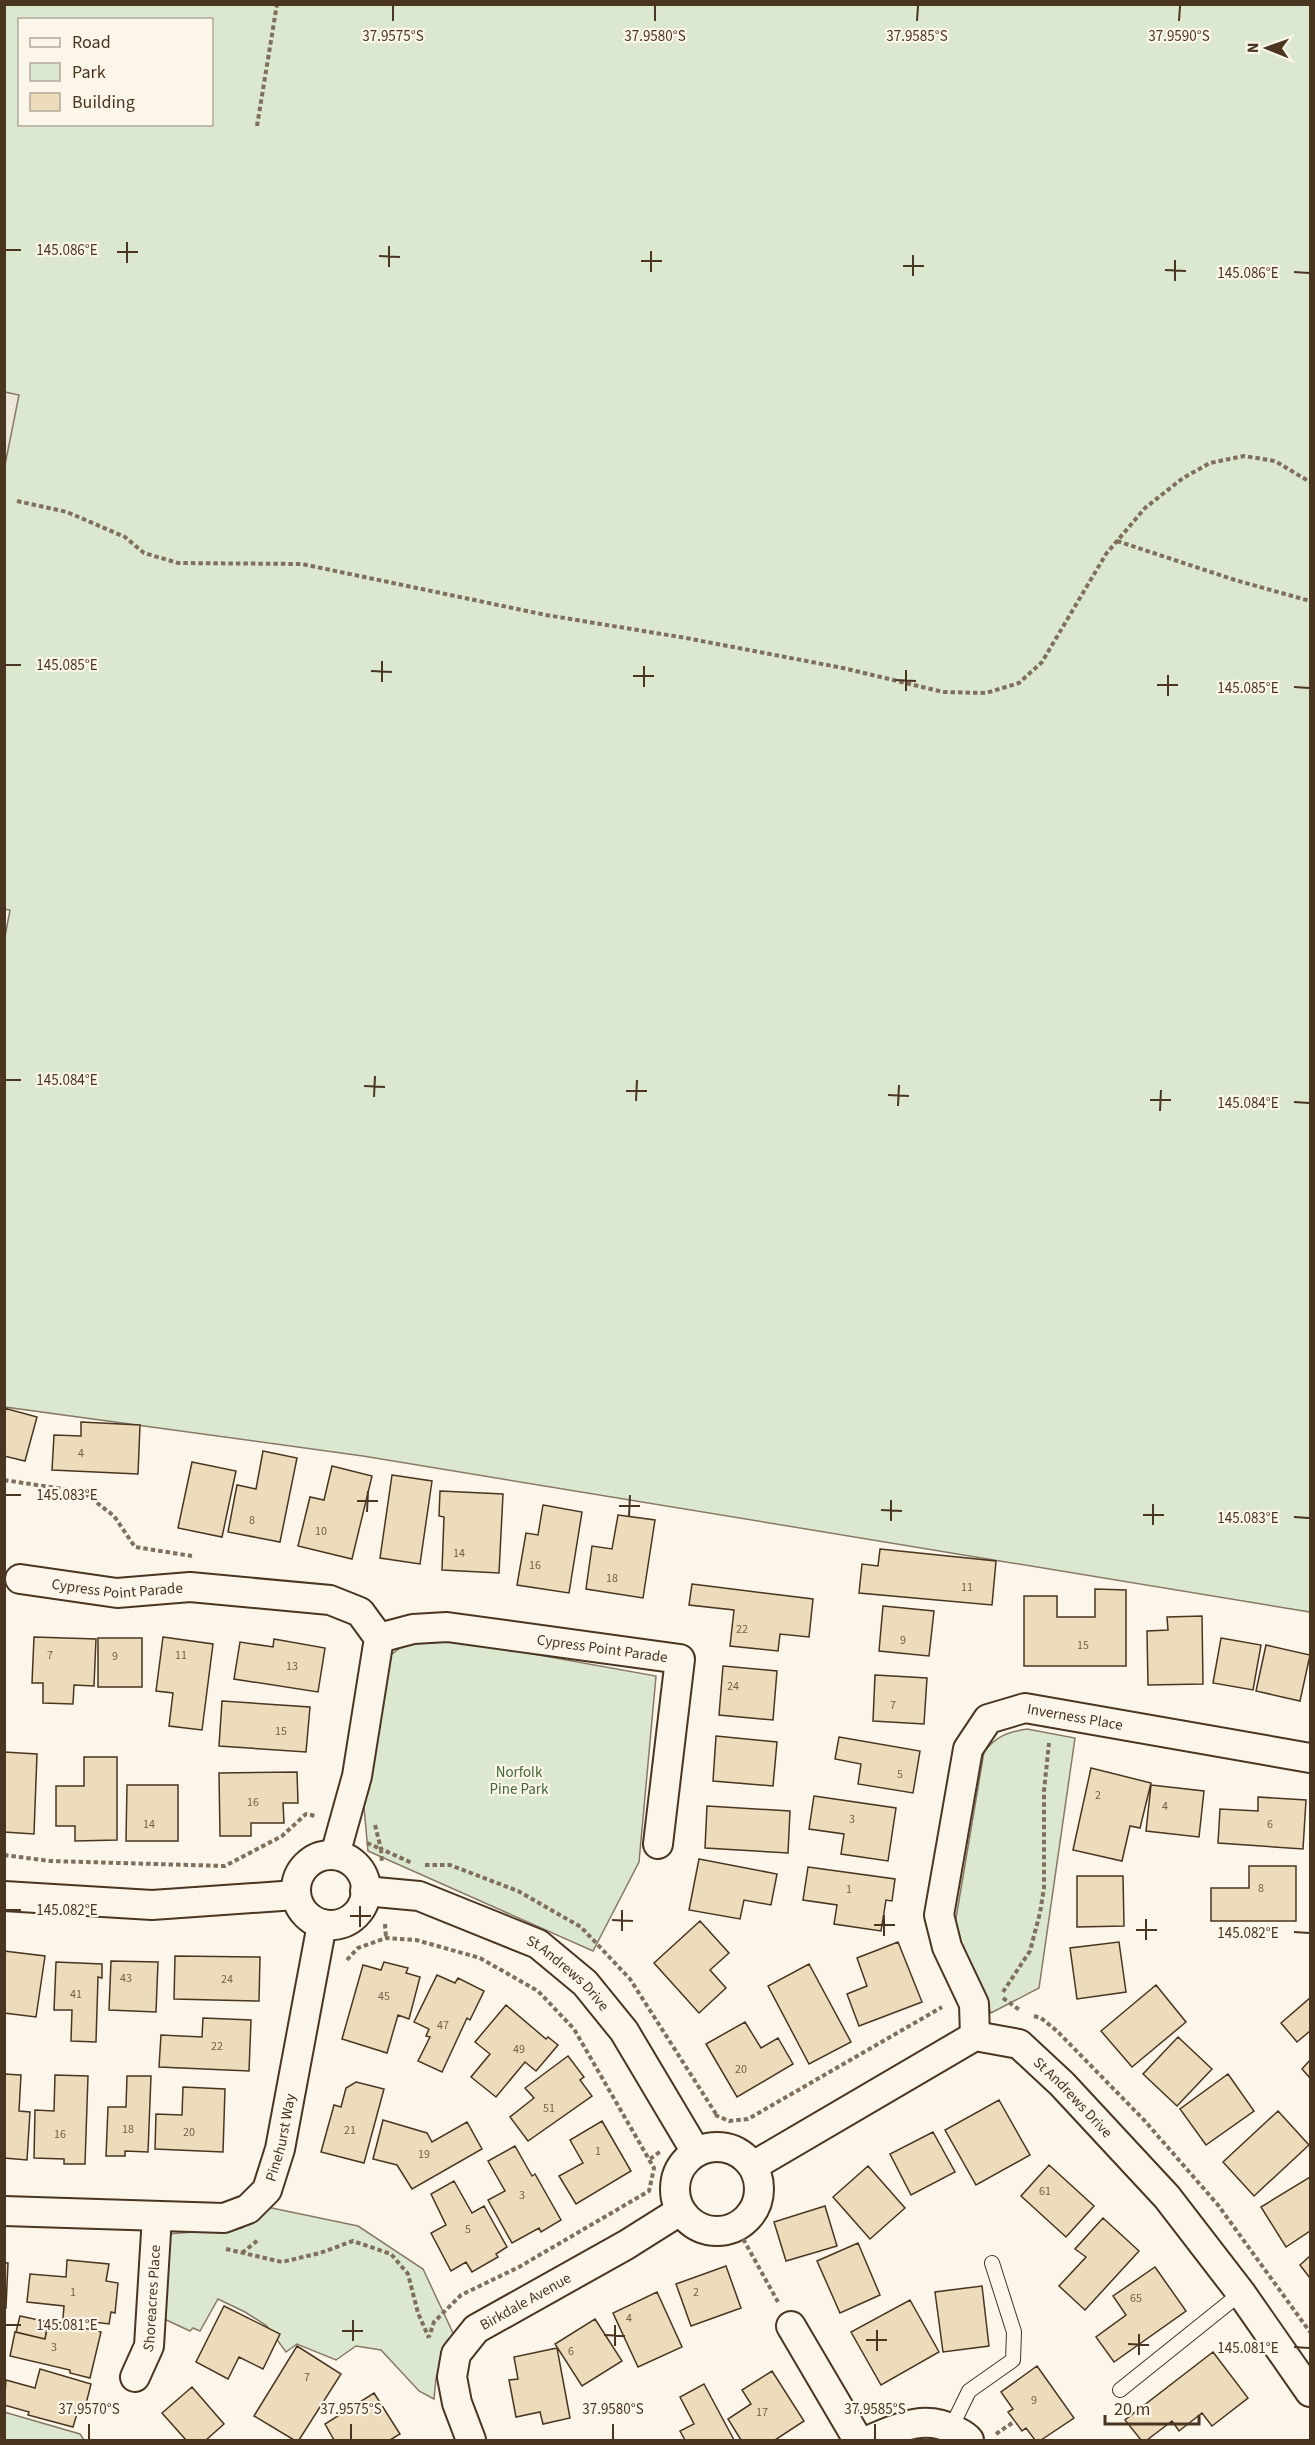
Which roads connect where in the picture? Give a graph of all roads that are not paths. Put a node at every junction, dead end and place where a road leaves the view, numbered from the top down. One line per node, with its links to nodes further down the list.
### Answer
1 (20, 1579): 2 (street, Cypress Point Parade)
2 (379, 1638): 4 (street); 5 (street, Cypress Point Parade)
3 (1311, 1758): 10 (street, Inverness Place)
4 (338, 1844): 6 (street); 7 (street)
5 (658, 1844)
6 (374, 1892): 9 (street); 11 (street, St Andrews Drive)
7 (296, 1895): 8 (street); 9 (street)
8 (4, 1896)
9 (322, 1924): 15 (street, Pinehurst Way)
10 (975, 2036): 12 (street); 17 (street, St Andrews Drive)
11 (690, 2143): 12 (street); 14 (street)
12 (753, 2166): 14 (street)
13 (4, 2211): 15 (street, Pinehurst Way)
14 (680, 2211): 23 (street, Birkdale Avenue)
15 (157, 2216): 19 (street, Shoreacres Place)
16 (992, 2263): 22 (lane)
17 (1241, 2292): 20 (lane); 21 (street, St Andrews Drive)
18 (791, 2326): 24 (street)
19 (135, 2376)
20 (1120, 2390)
21 (1311, 2392)
22 (960, 2434): 25 (street)
23 (471, 2440)
24 (858, 2440)
25 (869, 2440)

